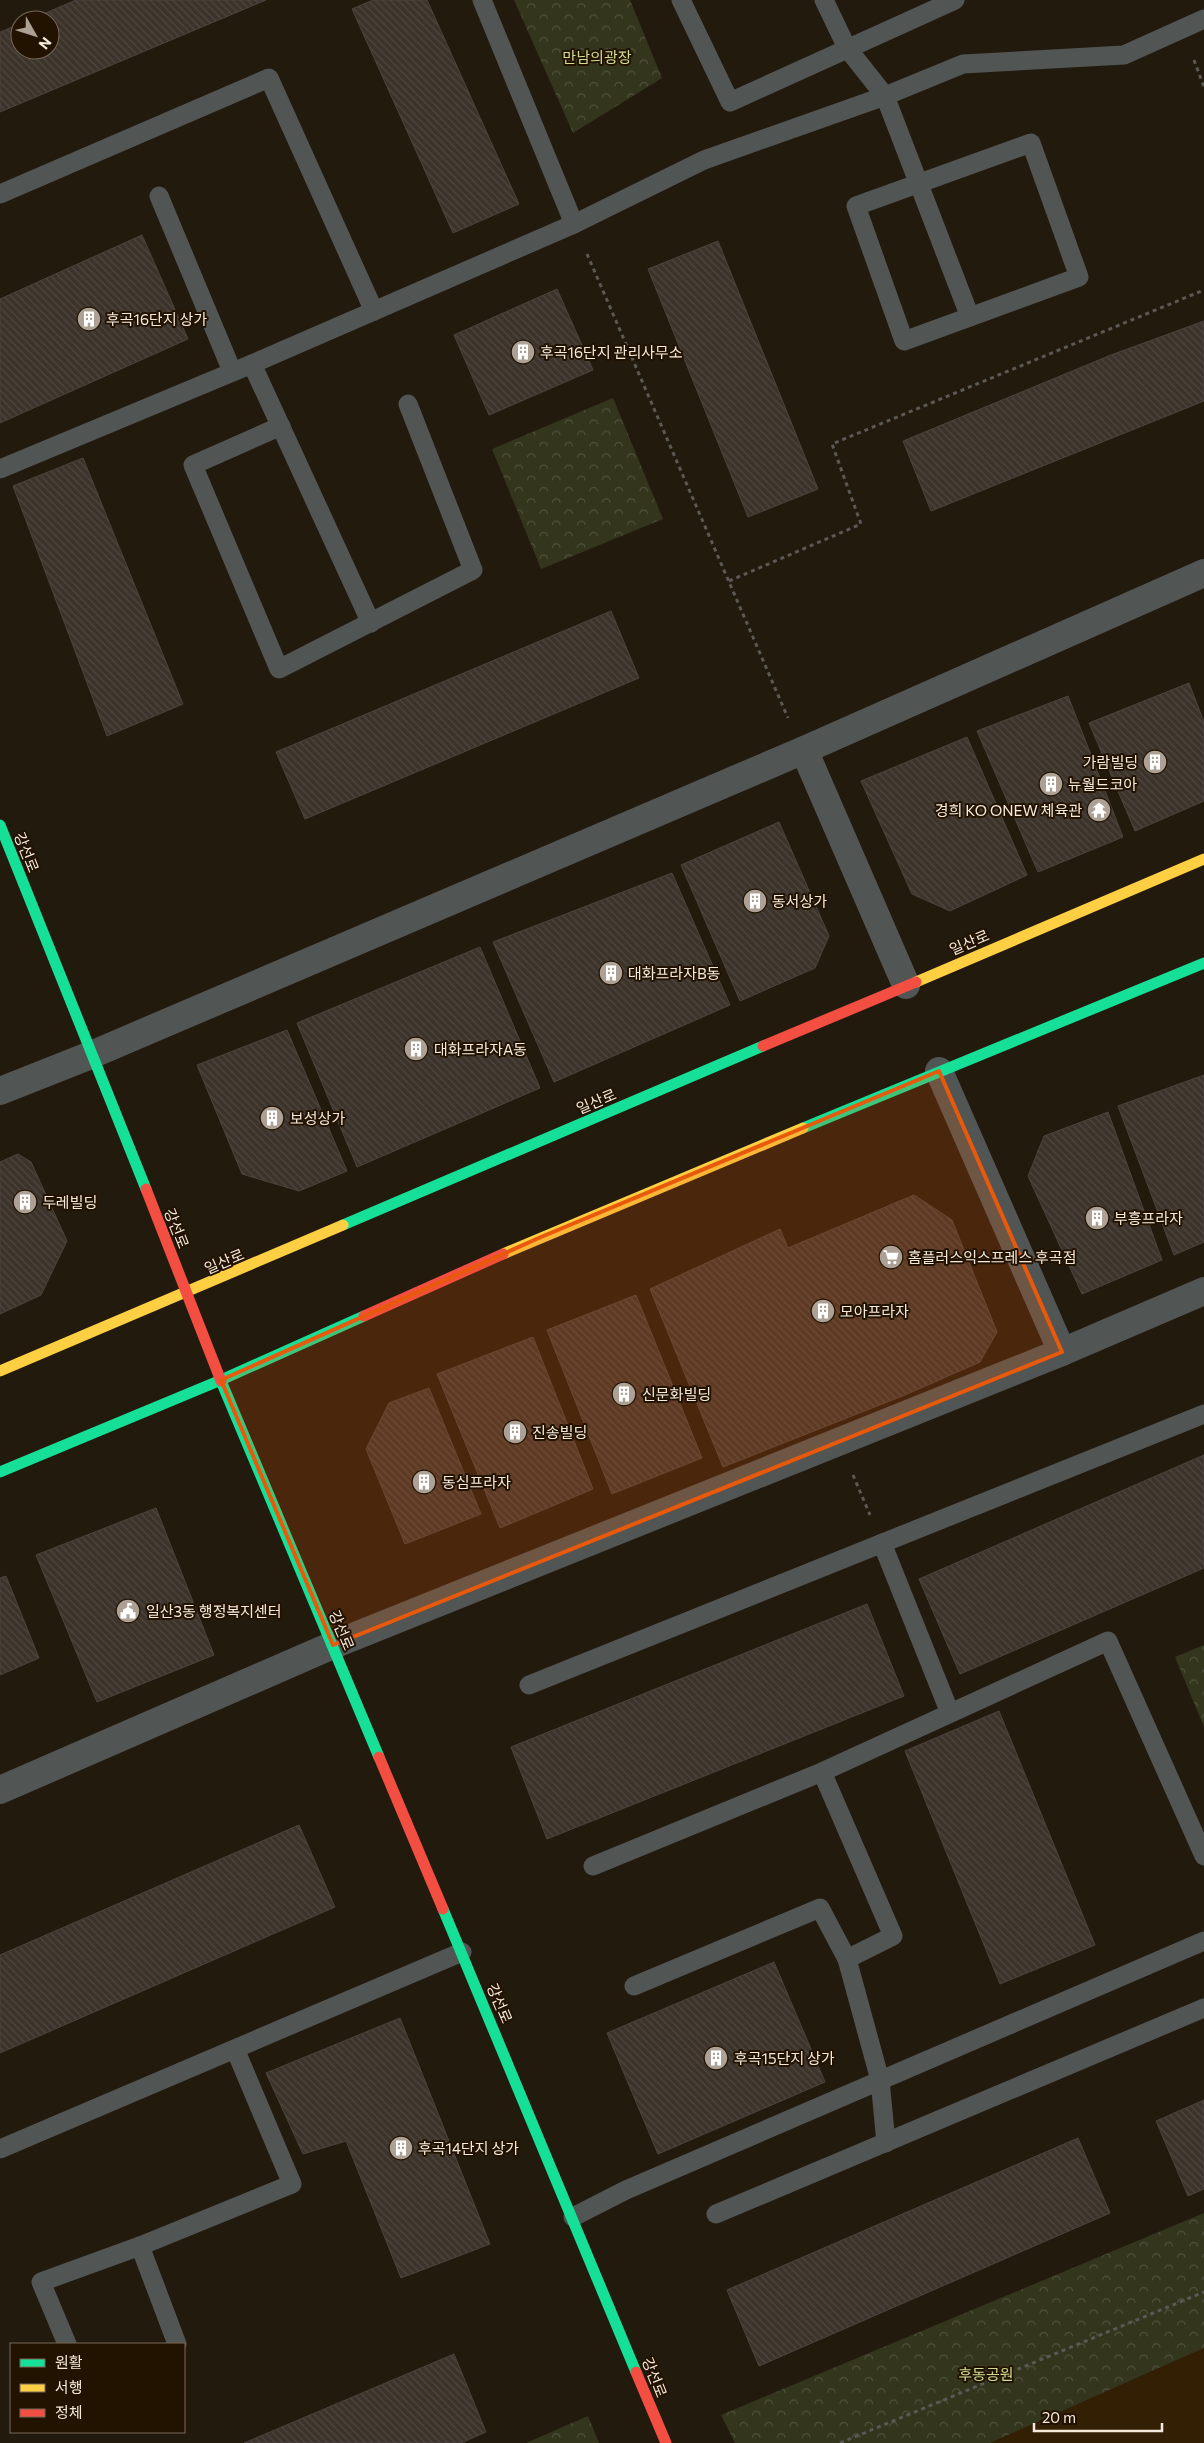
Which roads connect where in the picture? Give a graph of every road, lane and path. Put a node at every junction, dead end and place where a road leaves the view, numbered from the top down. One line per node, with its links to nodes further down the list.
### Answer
1 (482, 0): 11 (lane)
2 (680, 0): 6 (lane)
3 (824, 0): 6 (lane)
4 (955, 0): 6 (lane)
5 (1204, 19): 7 (lane)
6 (847, 48): 7 (lane)
7 (885, 96): 8 (lane); 11 (lane)
8 (919, 184): 14 (lane); 14 (lane); 14 (lane)
9 (0, 194): 13 (lane)
10 (159, 196): 16 (lane)
11 (574, 224): 13 (lane); 21 (path)
12 (1204, 290): 21 (path)
13 (374, 311): 15 (lane)
14 (970, 317)
15 (252, 364): 16 (lane); 18 (lane)
16 (232, 371): 19 (lane)
17 (408, 404): 22 (lane)
18 (281, 426): 22 (lane); 22 (lane)
19 (0, 469)
20 (1204, 573): 23 (street)
21 (729, 581): 23 (path)
22 (371, 623)
23 (804, 750): 27 (street); 28 (street)
24 (0, 825): 28 (main road, 강선로)
25 (1204, 859): 27 (main road, 일산로)
26 (1204, 963): 29 (main road)
27 (906, 984): 32 (main road, 일산로)
28 (91, 1055): 30 (street); 32 (main road, 강선로)
29 (939, 1070): 33 (street); 35 (main road)
30 (0, 1091)
31 (1204, 1291): 33 (street)
32 (188, 1293): 34 (main road, 일산로); 35 (main road, 강선로)
33 (1062, 1352): 37 (street)
34 (0, 1371)
35 (221, 1380): 38 (main road); 40 (main road, 강선로)
36 (1204, 1414): 39 (lane)
37 (838, 1441): 39 (path); 40 (street)
38 (0, 1472)
39 (882, 1543): 41 (lane); 42 (lane)
40 (332, 1645): 44 (street); 48 (main road, 강선로)
41 (529, 1685)
42 (950, 1713): 43 (lane); 45 (lane)
43 (822, 1772): 46 (lane); 49 (lane)
44 (0, 1790)
45 (1204, 1856)
46 (593, 1866)
47 (1204, 1941): 53 (lane)
48 (462, 1952): 52 (lane); 57 (main road, 강선로)
49 (847, 1959): 50 (lane); 53 (lane)
50 (634, 1986)
51 (1204, 2008): 54 (lane)
52 (235, 2049): 55 (lane); 58 (lane)
53 (880, 2080): 54 (lane); 57 (lane)
54 (886, 2143): 56 (lane)
55 (0, 2149)
56 (716, 2214)
57 (573, 2217): 62 (main road, 강선로)
58 (140, 2246): 60 (lane); 61 (lane)
59 (1204, 2292): 63 (path)
60 (67, 2343)
61 (177, 2343)
62 (666, 2443)
63 (840, 2443)

